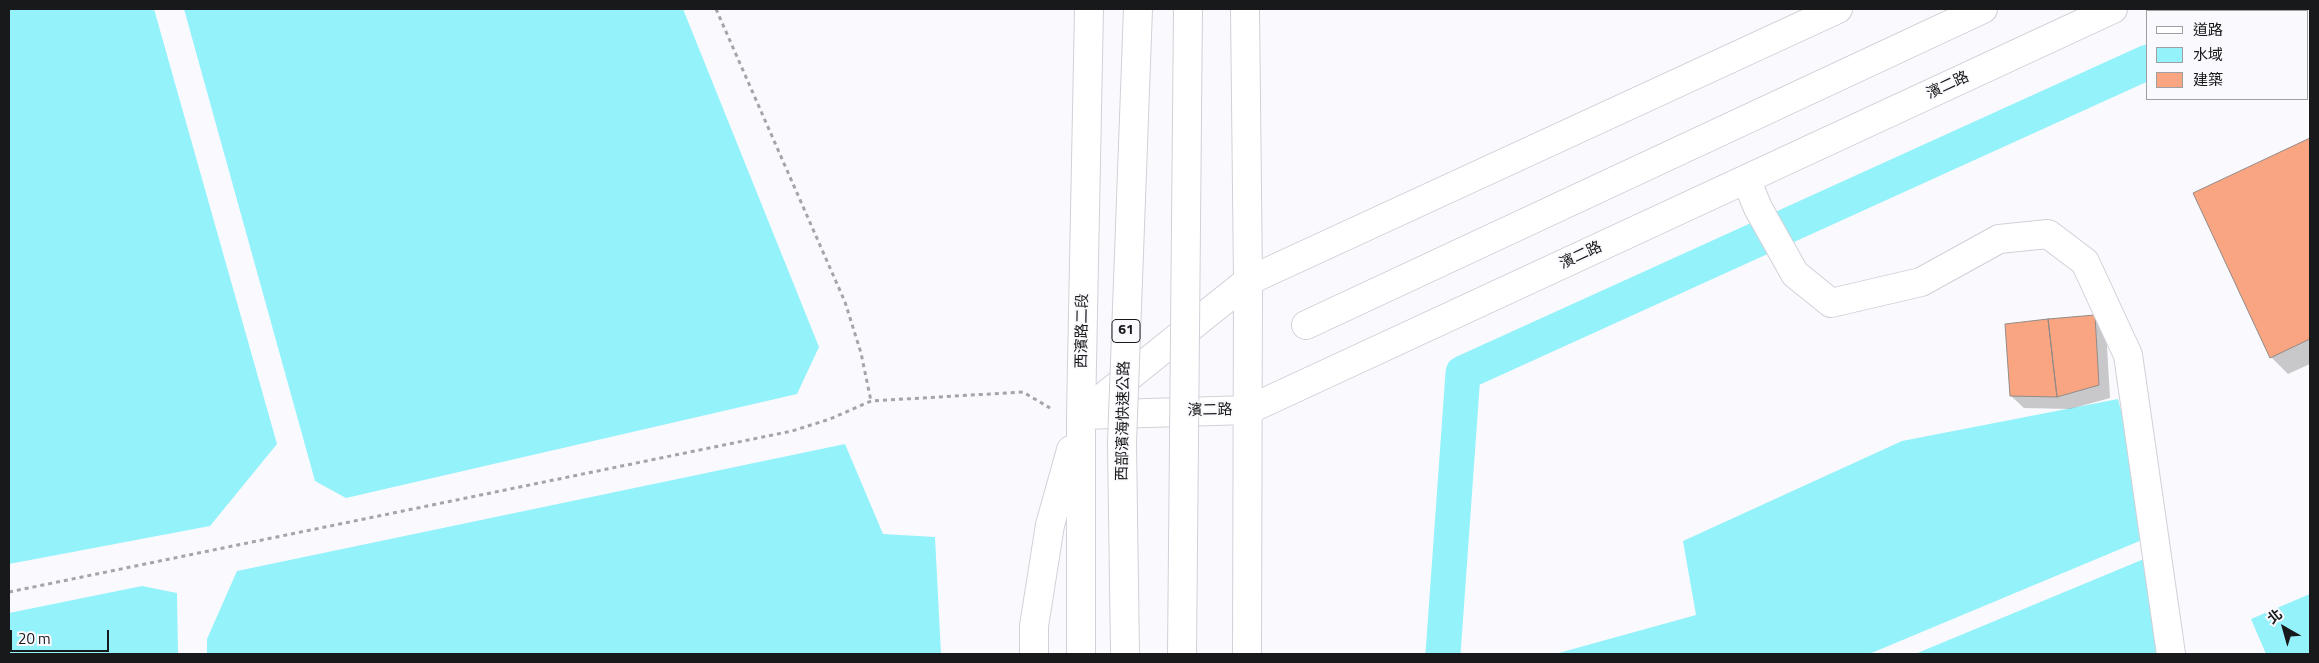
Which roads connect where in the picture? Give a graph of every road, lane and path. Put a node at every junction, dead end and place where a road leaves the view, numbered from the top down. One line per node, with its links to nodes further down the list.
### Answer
1 (716, 9): 12 (path)
2 (1089, 9): 14 (main road, 西濱路二段)
3 (1138, 9): 18 (main road, 西部濱海快速公路 / 61, bridge)
4 (1188, 9): 19 (main road, bridge)
5 (1245, 9): 10 (main road)
6 (1838, 9): 10 (main road)
7 (1983, 9): 11 (main road)
8 (2113, 9): 9 (main road, 濱二路)
9 (1746, 179): 13 (main road, 濱二路); 21 (main road)
10 (1248, 281): 13 (main road); 14 (main road)
11 (1306, 325)
12 (871, 401): 14 (path); 15 (path)
13 (1248, 410): 14 (main road, 濱二路); 20 (main road)
14 (1081, 415): 16 (main road); 17 (main road, 西濱路二段)
15 (9, 592)
16 (1034, 654)
17 (1081, 654)
18 (1125, 654)
19 (1182, 654)
20 (1247, 654)
21 (2171, 654)

